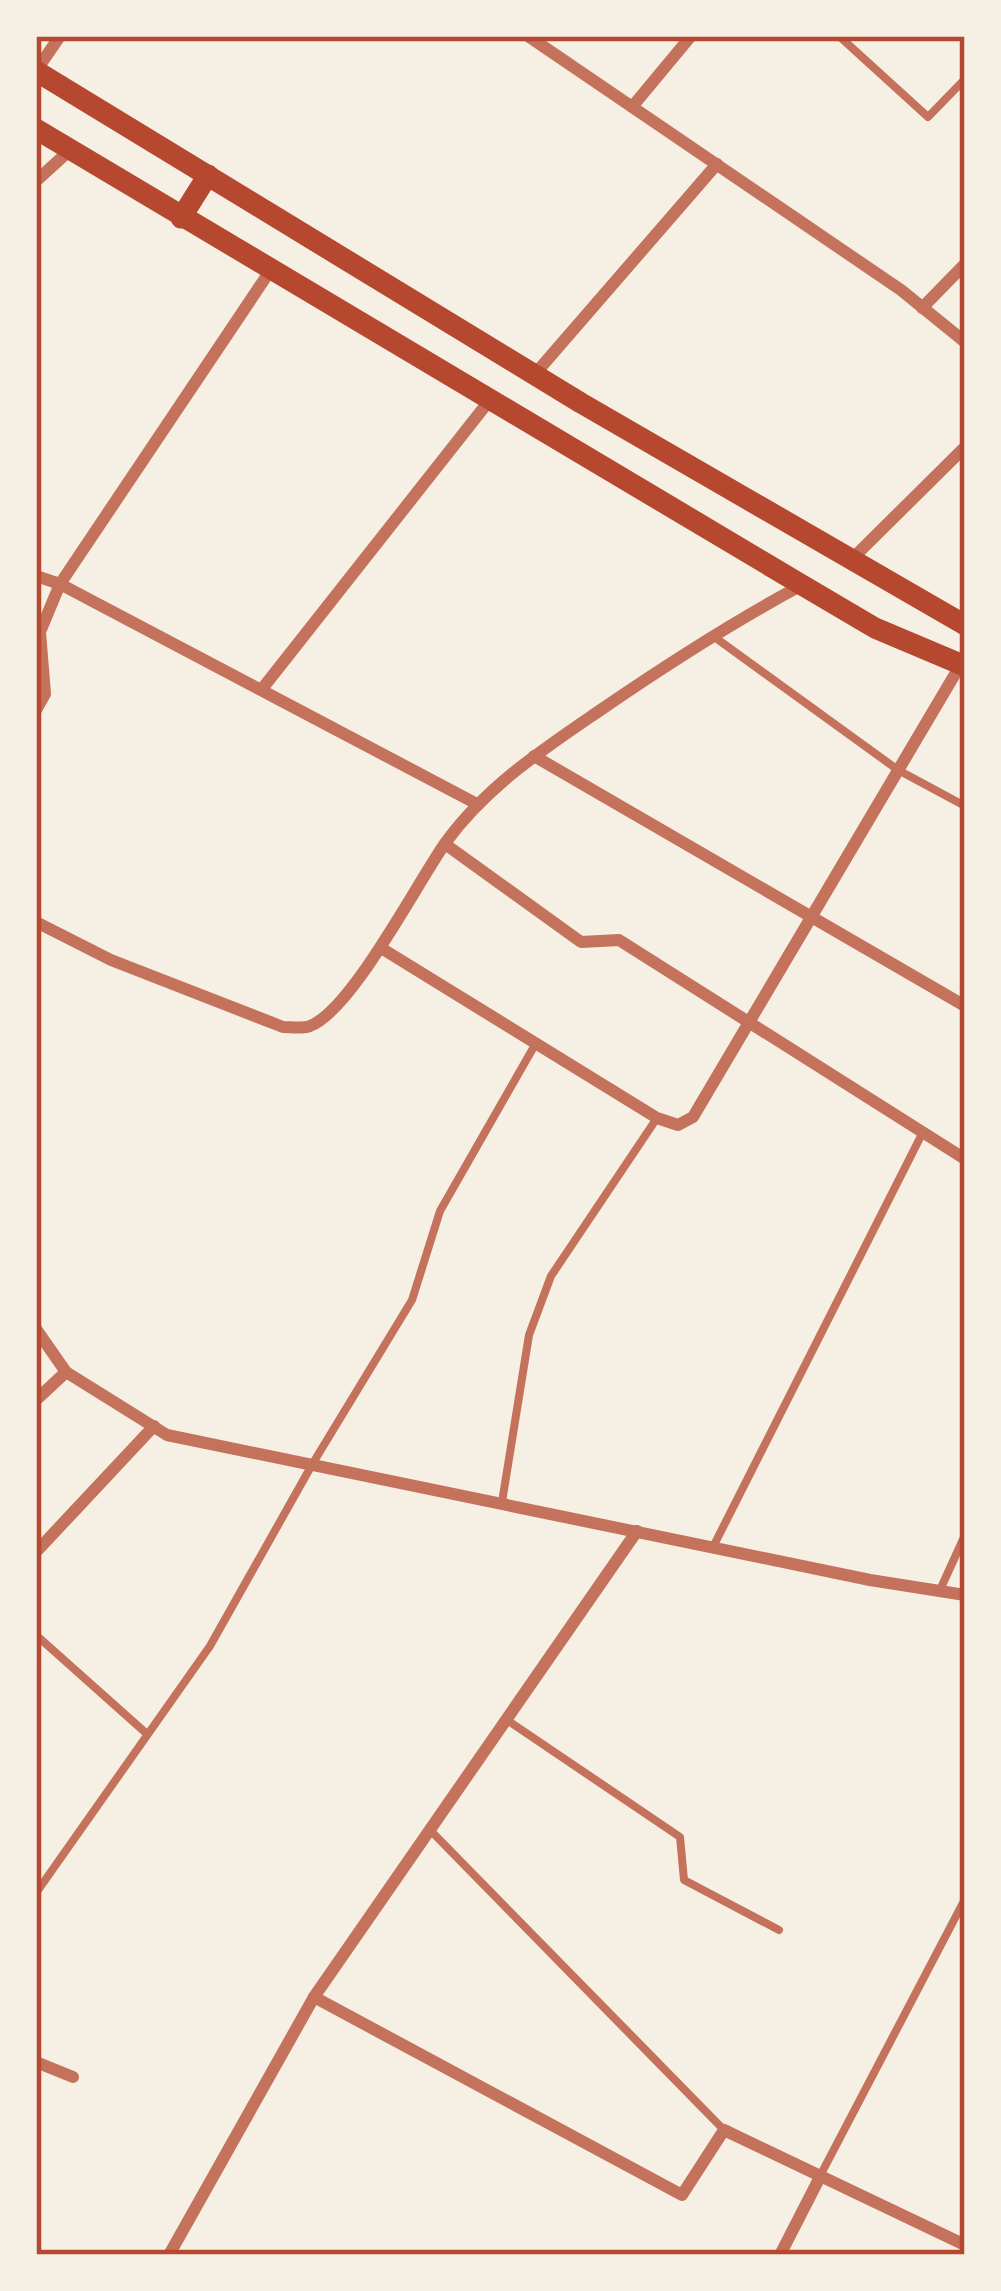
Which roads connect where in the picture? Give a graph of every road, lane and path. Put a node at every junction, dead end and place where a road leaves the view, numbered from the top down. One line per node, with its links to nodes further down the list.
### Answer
1 (60, 36): 5 (street)
2 (528, 36): 7 (street)
3 (691, 36): 7 (street)
4 (839, 36): 6 (lane)
5 (36, 70): 11 (main road)
6 (965, 79)
7 (632, 107): 10 (street)
8 (36, 129): 9 (main road)
9 (69, 151): 12 (street); 13 (main road)
10 (717, 164): 16 (street); 18 (street)
11 (208, 175): 13 (main road); 18 (main road)
12 (36, 181)
13 (181, 218): 15 (main road)
14 (965, 264): 16 (street)
15 (270, 271): 19 (main road); 23 (street)
16 (922, 308): 17 (street)
17 (965, 342)
18 (535, 374): 21 (main road)
19 (489, 401): 24 (main road); 28 (street)
20 (965, 447): 21 (street)
21 (850, 560): 25 (main road)
22 (36, 576): 23 (street)
23 (60, 584): 28 (street); 29 (street)
24 (802, 585): 26 (street); 27 (main road)
25 (965, 625)
26 (710, 634): 30 (street); 31 (lane)
27 (963, 665): 31 (street)
28 (262, 689): 32 (street)
29 (36, 710)
30 (533, 756): 32 (street); 35 (street)
31 (898, 770): 33 (lane); 35 (street)
32 (477, 804): 34 (street)
33 (965, 806)
34 (445, 844): 37 (street); 39 (street)
35 (812, 917): 38 (street); 39 (street)
36 (36, 922): 37 (street)
37 (381, 948): 40 (street)
38 (965, 1006)
39 (749, 1022): 41 (street); 42 (street)
40 (536, 1043): 41 (street); 48 (lane)
41 (657, 1118): 49 (lane)
42 (923, 1132): 43 (street); 52 (lane)
43 (965, 1159)
44 (36, 1329): 45 (street)
45 (66, 1372): 46 (street); 47 (street)
46 (36, 1400)
47 (154, 1426): 48 (street); 53 (street)
48 (313, 1463): 49 (street); 58 (lane)
49 (502, 1502): 50 (street)
50 (638, 1531): 52 (street); 57 (street)
51 (965, 1535): 54 (lane)
52 (713, 1547): 54 (street)
53 (36, 1552)
54 (939, 1591): 55 (street)
55 (965, 1595)
56 (36, 1635): 58 (lane)
57 (507, 1720): 59 (street); 62 (lane)
58 (148, 1734): 60 (lane)
59 (430, 1830): 63 (street); 66 (lane)
60 (36, 1893)
61 (965, 1899): 67 (lane)
62 (779, 1930)
63 (314, 1997): 66 (street); 69 (street)
64 (36, 2062): 65 (street)
65 (73, 2077)
66 (724, 2130): 67 (street)
67 (820, 2177): 68 (street); 70 (street)
68 (965, 2245)
69 (169, 2255)
70 (781, 2255)

